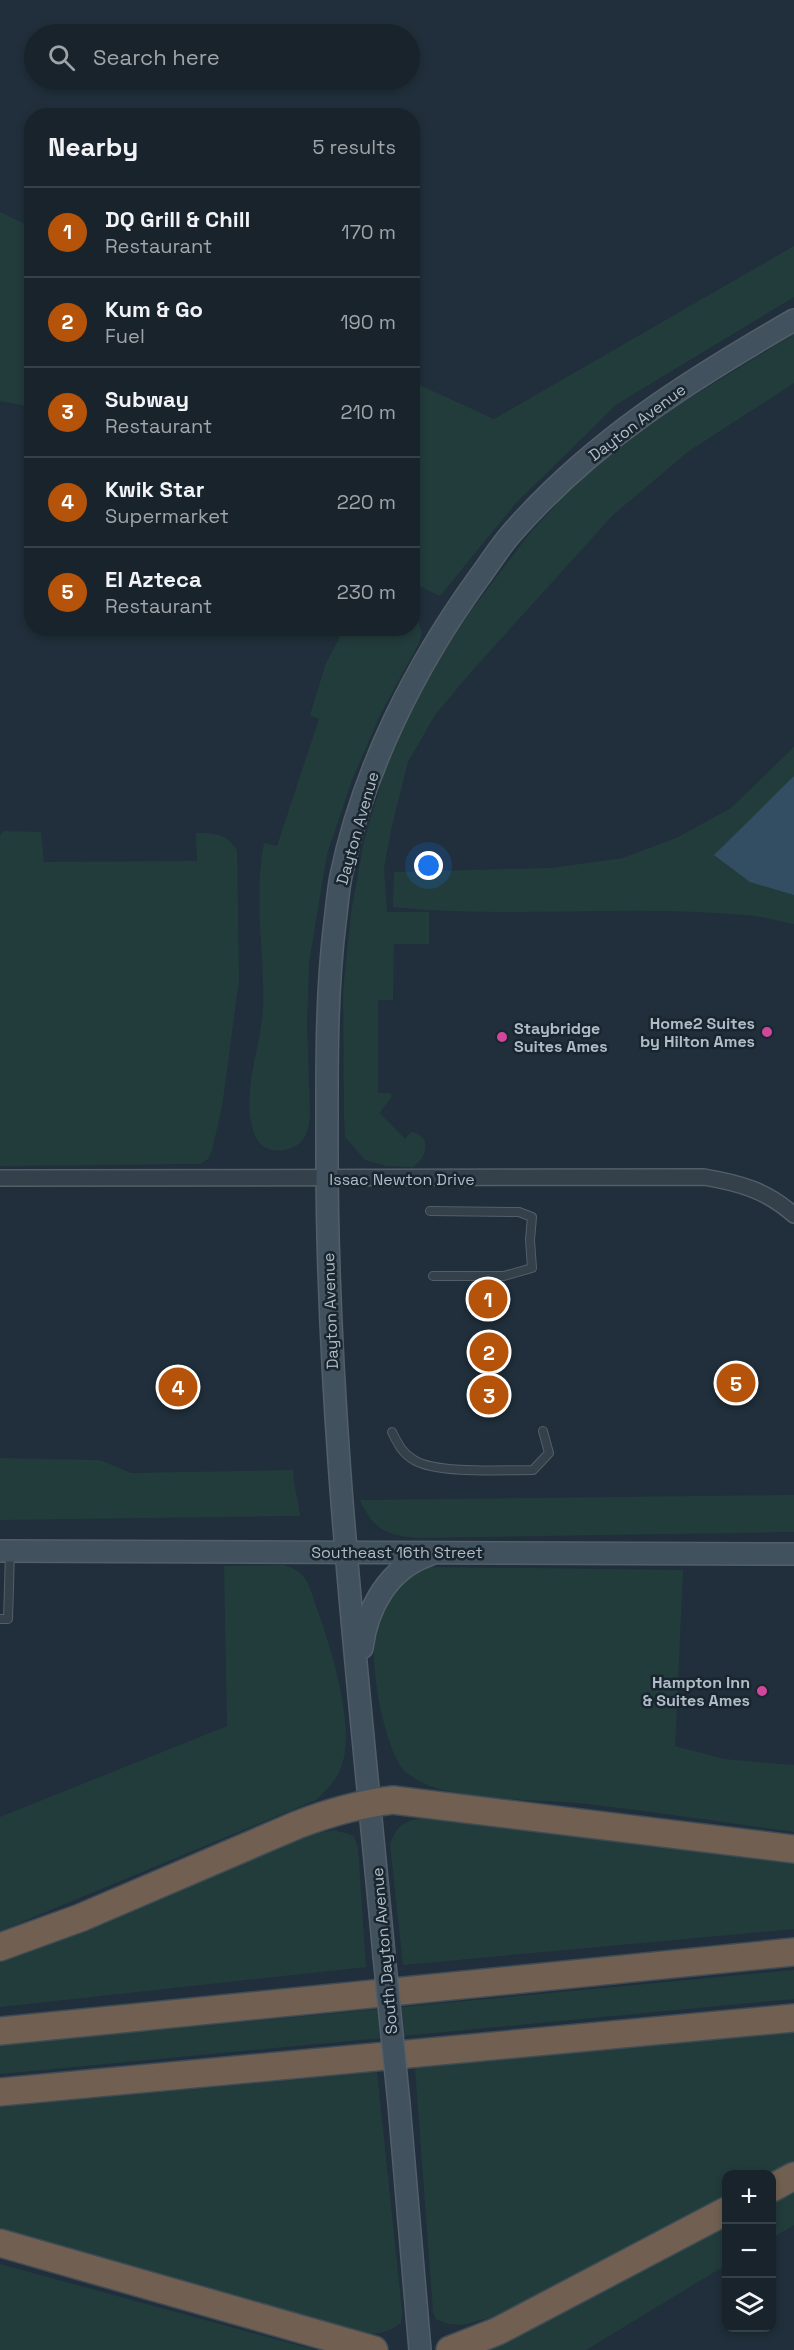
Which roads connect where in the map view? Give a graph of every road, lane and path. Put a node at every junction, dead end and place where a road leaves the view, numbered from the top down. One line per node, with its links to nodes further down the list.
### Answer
1 (794, 320): 3 (main road, Dayton Avenue)
2 (0, 1178): 3 (street, Issac Newton Drive)
3 (327, 1179): 5 (street, Issac Newton Drive); 10 (main road, Dayton Avenue)
4 (430, 1211): 6 (lane)
5 (794, 1215)
6 (433, 1276)
7 (543, 1431): 8 (lane)
8 (392, 1432)
9 (5, 1551): 10 (main road, Southeast 16th Street); 13 (lane)
10 (346, 1552): 11 (main road, Southeast 16th Street); 14 (main road, South Dayton Avenue)
11 (443, 1552): 12 (main road, Southeast 16th Street); 14 (main road)
12 (794, 1554)
13 (0, 1619)
14 (358, 1675): 15 (main road, South Dayton Avenue)
15 (370, 1803): 16 (highway); 17 (highway); 27 (main road, South Dayton Avenue, bridge)
16 (794, 1848)
17 (0, 1947)
18 (794, 1952): 20 (highway)
19 (794, 2018): 21 (highway)
20 (0, 2031)
21 (0, 2092)
22 (794, 2176): 23 (highway)
23 (776, 2185)
24 (722, 2213): 28 (highway)
25 (0, 2243): 26 (highway)
26 (374, 2350)
27 (420, 2350)
28 (450, 2350)

